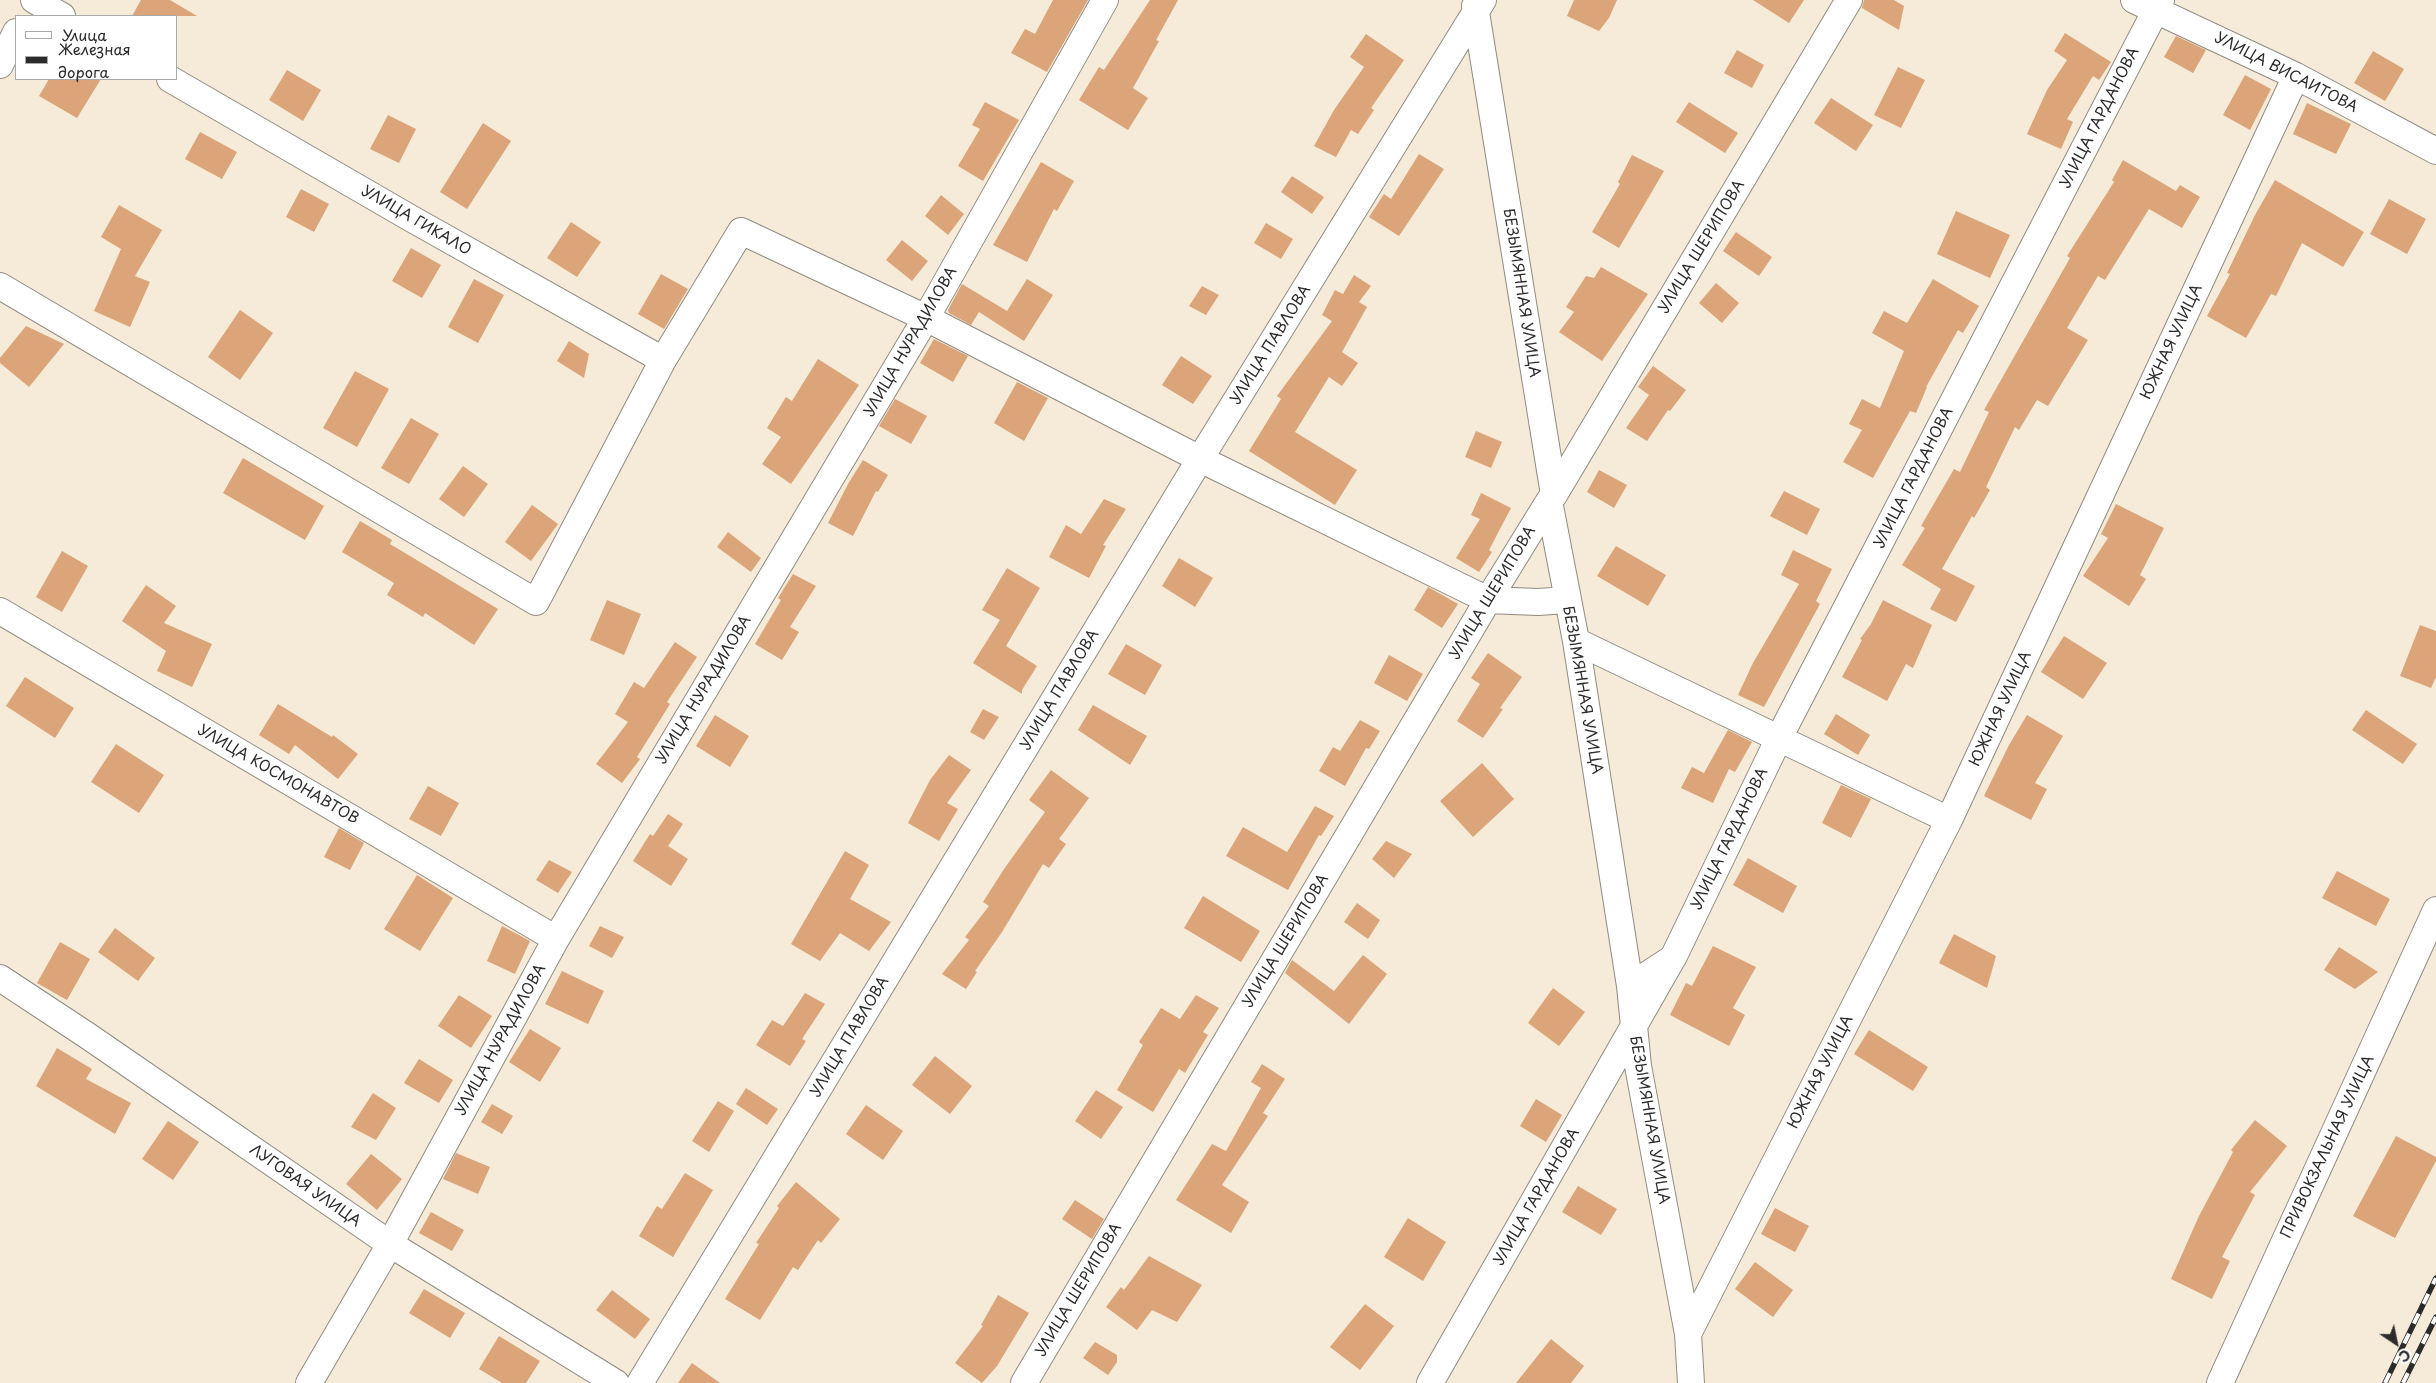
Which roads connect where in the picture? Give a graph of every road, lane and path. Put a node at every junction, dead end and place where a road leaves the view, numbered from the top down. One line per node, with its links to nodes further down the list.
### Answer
1 (33, 0): 6 (street); 7 (street)
2 (1105, 0): 14 (street, УЛИЦА НУРАДИЛОВА)
3 (1849, 0): 17 (street, УЛИЦА ШЕРИПОВА)
4 (2151, 3): 10 (street, УЛИЦА ВИСАИТОВА); 22 (street, УЛИЦА ГАРДАНОВА)
5 (1477, 4): 16 (street, УЛИЦА ПАВЛОВА); 17 (street, БЕЗЫМЯННАЯ УЛИЦА)
6 (25, 15)
7 (60, 15)
8 (15, 34): 9 (street)
9 (0, 65)
10 (2296, 76): 12 (street, УЛИЦА ВИСАИТОВА); 23 (street, ЮЖНАЯ УЛИЦА)
11 (172, 80): 15 (street, УЛИЦА ГИКАЛО)
12 (2436, 151)
13 (0, 286): 15 (street)
14 (926, 318): 15 (street); 16 (street); 25 (street, УЛИЦА НУРАДИЛОВА)
15 (663, 360)
16 (1200, 458): 18 (street); 35 (street, УЛИЦА ПАВЛОВА)
17 (1552, 498): 18 (street, УЛИЦА ШЕРИПОВА); 19 (street, БЕЗЫМЯННАЯ УЛИЦА)
18 (1488, 600): 19 (street); 36 (street, УЛИЦА ШЕРИПОВА)
19 (1567, 600): 21 (street, БЕЗЫМЯННАЯ УЛИЦА)
20 (0, 611): 25 (street, УЛИЦА КОСМОНАВТОВ)
21 (1576, 641): 22 (street); 28 (street, БЕЗЫМЯННАЯ УЛИЦА)
22 (1779, 738): 23 (street); 26 (street, УЛИЦА ГАРДАНОВА)
23 (1949, 820): 31 (street, ЮЖНАЯ УЛИЦА)
24 (2436, 910): 38 (street, ПРИВОКЗАЛЬНАЯ УЛИЦА)
25 (556, 939): 30 (street, УЛИЦА НУРАДИЛОВА)
26 (1673, 958): 28 (street); 29 (street, УЛИЦА ГАРДАНОВА)
27 (0, 978): 30 (street, ЛУГОВАЯ УЛИЦА)
28 (1630, 986): 29 (street, БЕЗЫМЯННАЯ УЛИЦА)
29 (1634, 1029): 31 (street, БЕЗЫМЯННАЯ УЛИЦА); 37 (street, УЛИЦА ГАРДАНОВА)
30 (390, 1244): 33 (street, УЛИЦА НУРАДИЛОВА); 34 (street, ЛУГОВАЯ УЛИЦА)
31 (1688, 1334): 32 (street, БЕЗЫМЯННАЯ УЛИЦА)
32 (1687, 1379)
33 (309, 1383)
34 (616, 1383)
35 (640, 1383)
36 (1024, 1383)
37 (1430, 1383)
38 (2220, 1383)

